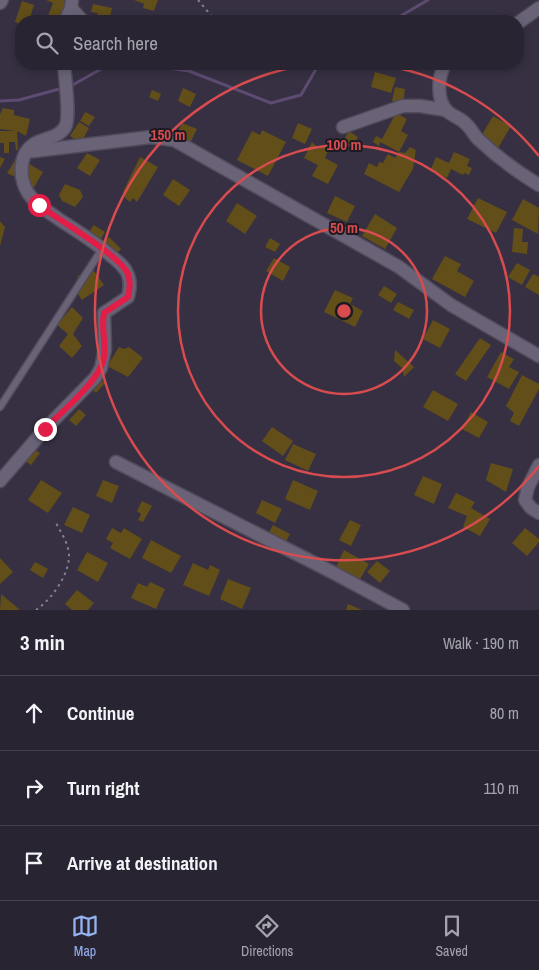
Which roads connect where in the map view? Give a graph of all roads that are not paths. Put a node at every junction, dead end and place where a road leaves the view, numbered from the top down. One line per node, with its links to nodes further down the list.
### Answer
1 (71, 4): 3 (street)
2 (539, 8): 4 (street)
3 (79, 15)
4 (524, 19)
5 (64, 70): 9 (street)
6 (442, 70): 7 (street)
7 (446, 110): 8 (street); 10 (street)
8 (343, 127)
9 (26, 152): 11 (street); 12 (street)
10 (539, 185)
11 (102, 249): 13 (lane); 16 (street)
12 (539, 356)
13 (0, 407)
14 (116, 462): 18 (street)
15 (539, 465): 17 (street)
16 (0, 482)
17 (539, 513)
18 (403, 610)

